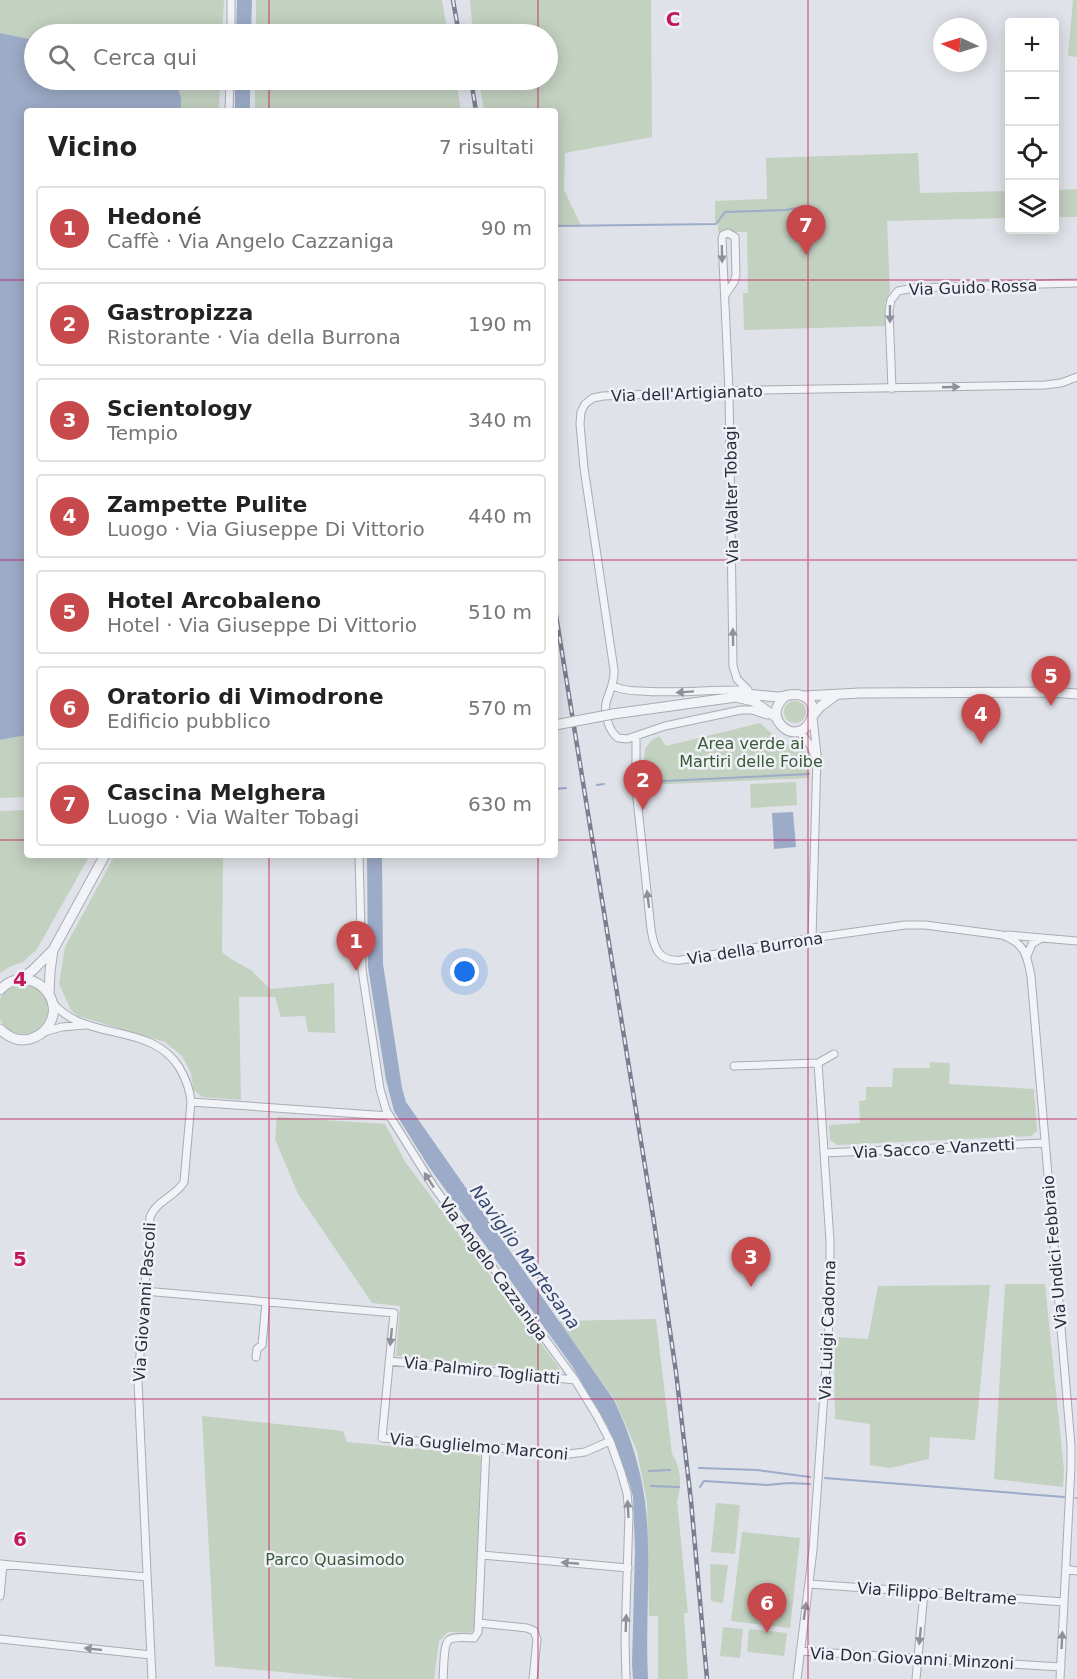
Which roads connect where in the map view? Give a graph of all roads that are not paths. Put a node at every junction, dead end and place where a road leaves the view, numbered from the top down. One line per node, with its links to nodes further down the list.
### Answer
1 (231, 0): 2 (street)
2 (231, 24)
3 (230, 90): 4 (street)
4 (229, 108)
5 (1077, 283): 8 (street, Via Guido Rossa, one-way to 8)
6 (725, 295): 6 (street, Via Walter Tobagi, one-way to 6); 9 (street, Via Walter Tobagi)
7 (1077, 377): 8 (street, Via dell'Artigianato, one-way to 7)
8 (892, 389): 9 (street, Via dell'Artigianato)
9 (729, 391): 10 (street, Via dell'Artigianato); 11 (street, Via Walter Tobagi, one-way to 9)
10 (613, 687): 11 (street, one-way to 10); 22 (street, Via dell'Artigianato)
11 (748, 690): 14 (street)
12 (1077, 692): 13 (street)
13 (838, 694): 16 (street); 18 (street)
14 (763, 695): 15 (street); 17 (street)
15 (786, 696): 16 (street); 19 (street)
16 (804, 696): 18 (street)
17 (731, 697): 19 (street); 20 (street, bridge)
18 (813, 717): 21 (street); 23 (street)
19 (778, 721): 21 (street); 22 (street)
20 (558, 724)
21 (798, 731): 23 (street)
22 (636, 737): 27 (street, Via della Burrona, one-way to 22)
23 (817, 766): 27 (street)
24 (103, 858): 30 (street)
25 (359, 858): 42 (street, Via Angelo Cazzaniga)
26 (998, 934): 27 (street, Via della Burrona); 28 (street, Via della Burrona); 31 (street, Via della Burrona)
27 (812, 938)
28 (1041, 938): 29 (street, Via della Burrona); 31 (street)
29 (1077, 941)
30 (53, 950): 32 (street); 34 (street)
31 (1027, 956): 43 (street, Via Undici Febbraio)
32 (21, 979): 33 (street); 34 (street)
33 (0, 990)
34 (51, 999): 35 (street); 37 (street)
35 (88, 1025): 37 (street); 41 (street)
36 (2, 1032): 37 (street)
37 (43, 1032)
38 (834, 1054): 39 (street)
39 (818, 1064): 40 (street); 44 (street, Via Luigi Cadorna)
40 (734, 1066)
41 (191, 1102): 42 (street); 45 (street, Via Giovanni Pascoli)
42 (388, 1116): 49 (street, Via Angelo Cazzaniga, one-way to 42)
43 (1045, 1143): 44 (street, Via Sacco e Vanzetti); 55 (street, Via Undici Febbraio)
44 (824, 1153): 58 (street, Via Luigi Cadorna)
45 (144, 1291): 46 (street); 57 (street, Via Giovanni Pascoli)
46 (266, 1302): 47 (street); 48 (street, one-way to 48)
47 (256, 1357)
48 (389, 1361): 49 (street, Via Palmiro Togliatti); 51 (street, Via Guglielmo Marconi)
49 (575, 1380): 50 (street, Via Angelo Cazzaniga)
50 (610, 1441): 51 (street, Via Guglielmo Marconi); 54 (street, Via Angelo Cazzaniga, one-way to 50)
51 (486, 1446): 52 (street)
52 (482, 1555): 54 (street, one-way to 52); 62 (street)
53 (1, 1564): 57 (street); 60 (street)
54 (628, 1568): 71 (street, Via Angelo Cazzaniga, one-way to 54)
55 (1066, 1569): 56 (street); 61 (street, Via Undici Febbraio)
56 (1077, 1571)
57 (147, 1577): 65 (street, Via Giovanni Pascoli)
58 (809, 1584): 59 (street, Via Filippo Beltrame); 64 (street, Via Luigi Cadorna, one-way to 58)
59 (924, 1592): 61 (street, Via Filippo Beltrame); 66 (street, one-way to 66)
60 (0, 1596)
61 (1064, 1602): 67 (street, Via Undici Febbraio, one-way to 61)
62 (479, 1623): 69 (street); 70 (street)
63 (0, 1639): 65 (street, one-way to 63)
64 (800, 1651): 66 (street, Via Don Giovanni Minzoni); 72 (street, Via Luigi Cadorna)
65 (151, 1655): 68 (street, Via Giovanni Pascoli)
66 (918, 1658): 67 (street, Via Don Giovanni Minzoni); 73 (street)
67 (1061, 1667): 74 (street, Via Undici Febbraio)
68 (152, 1679)
69 (443, 1679)
70 (533, 1679)
71 (626, 1679)
72 (796, 1679)
73 (916, 1679)
74 (1060, 1679)

